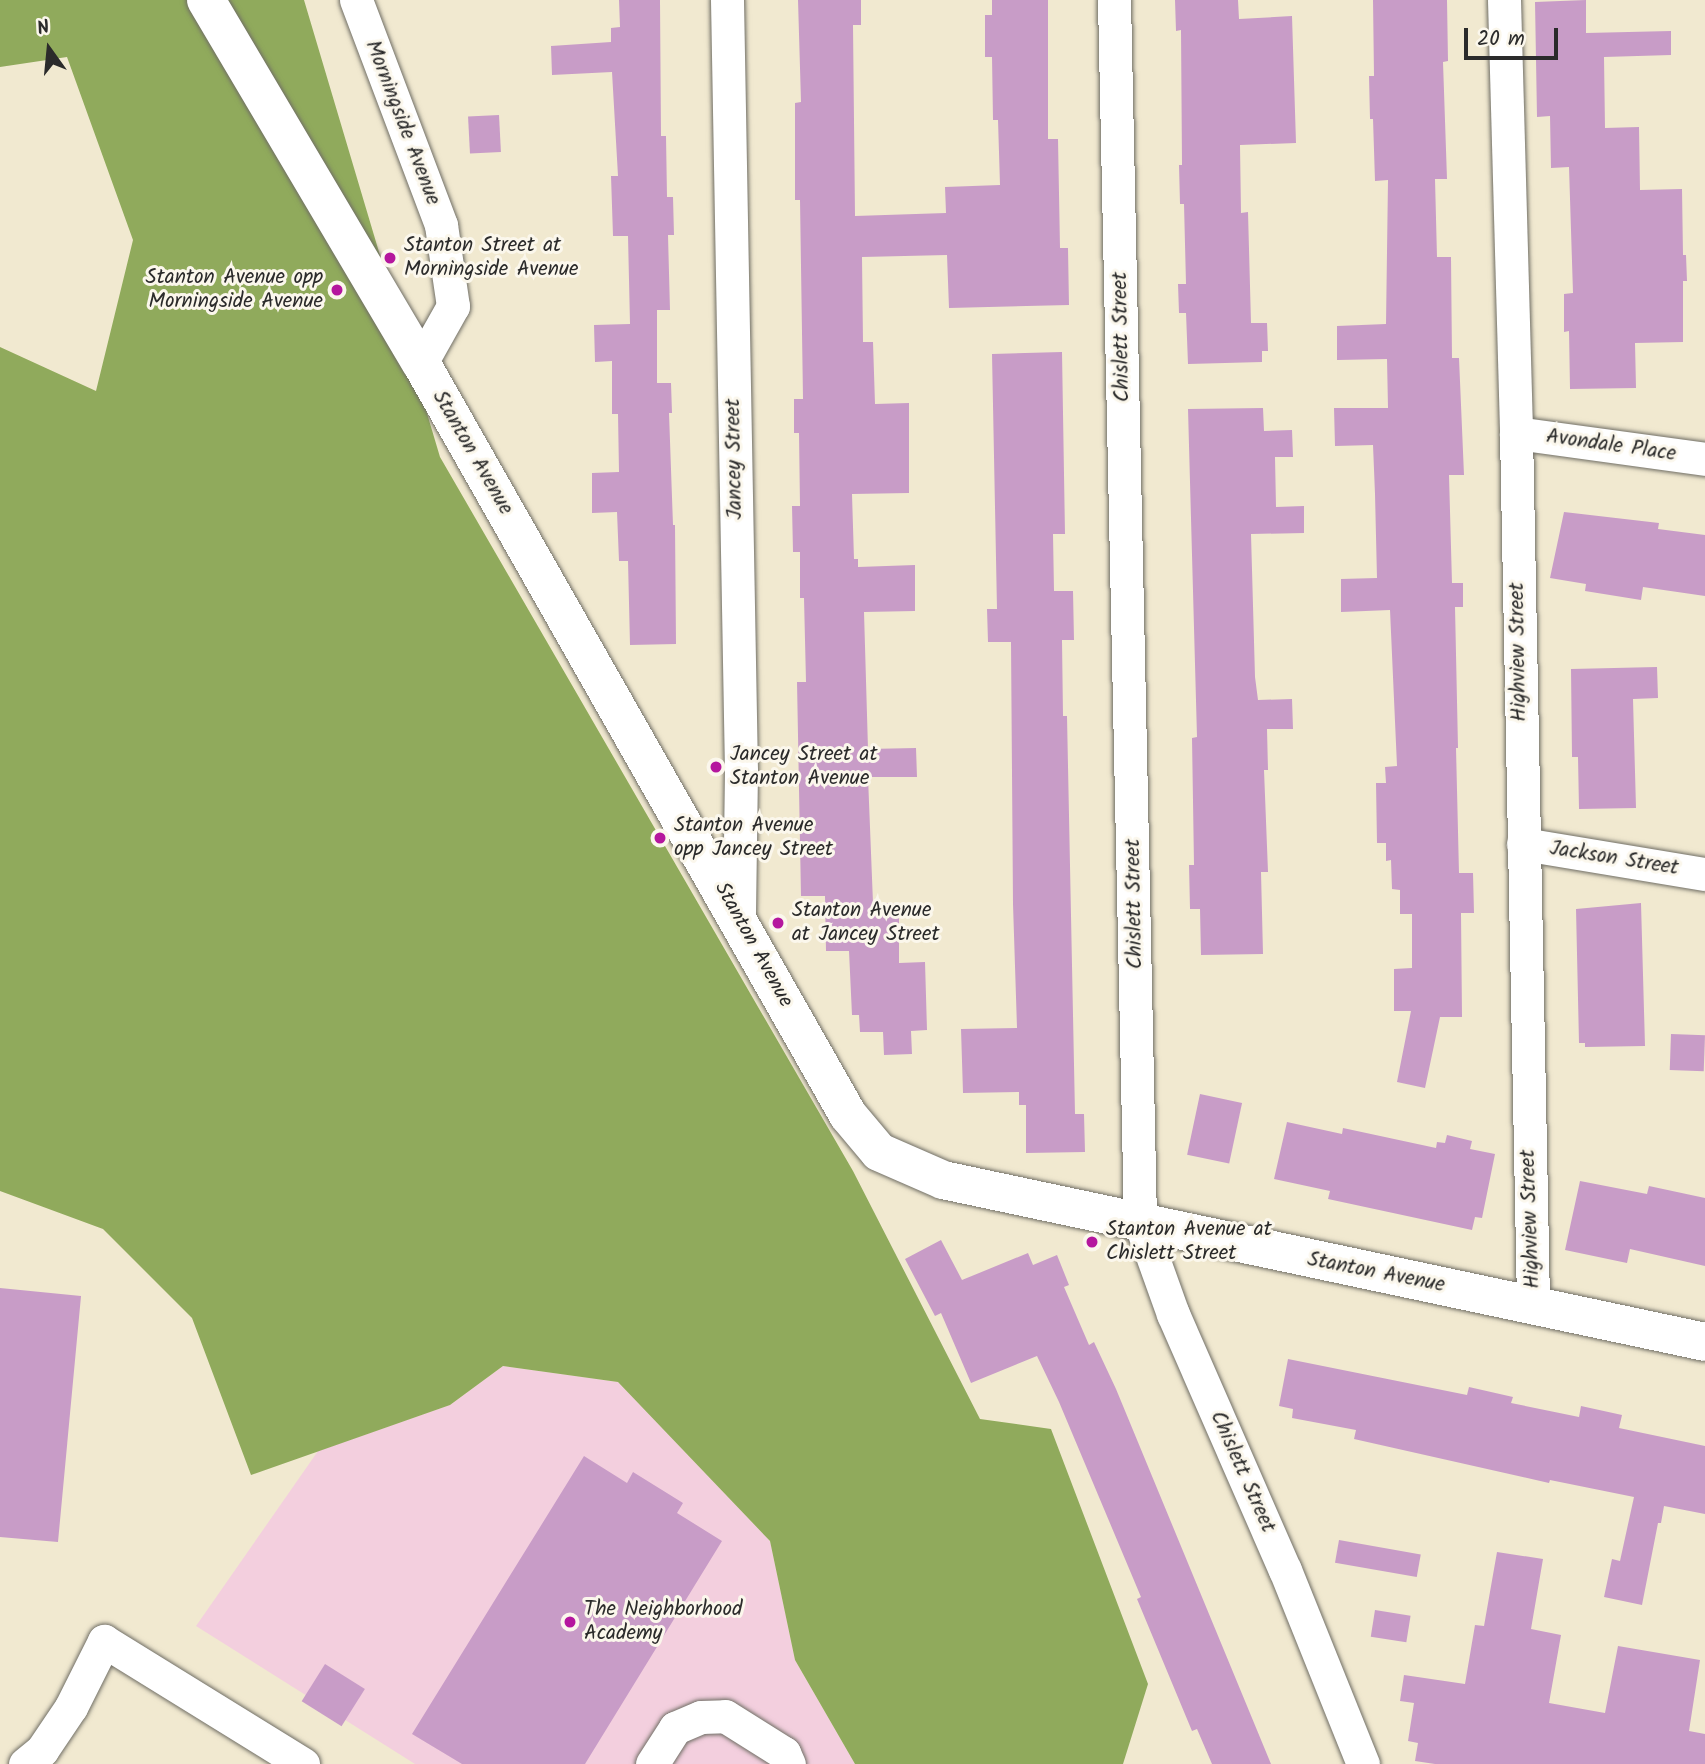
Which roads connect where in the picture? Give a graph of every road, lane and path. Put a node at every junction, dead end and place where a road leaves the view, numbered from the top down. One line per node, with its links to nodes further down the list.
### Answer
1 (206, 0): 6 (street, Stanton Avenue)
2 (356, 0): 6 (street, Morningside Avenue)
3 (727, 0): 11 (street, Jancey Street)
4 (1114, 0): 12 (street, Chislett Street)
5 (1504, 0): 7 (street, Highview Street)
6 (421, 363): 11 (street, Stanton Avenue)
7 (1516, 433): 8 (street, Avondale Place); 9 (street, Highview Street)
8 (1705, 459)
9 (1523, 844): 10 (street, Jackson Street); 13 (street, Highview Street)
10 (1705, 874)
11 (739, 919): 12 (street, Stanton Avenue)
12 (1140, 1222): 13 (street, Stanton Avenue); 19 (street, Chislett Street)
13 (1533, 1304): 14 (street, Stanton Avenue)
14 (1705, 1342)
15 (25, 1764): 16 (street)
16 (303, 1764)
17 (652, 1764): 18 (street)
18 (789, 1764)
19 (1363, 1764)

